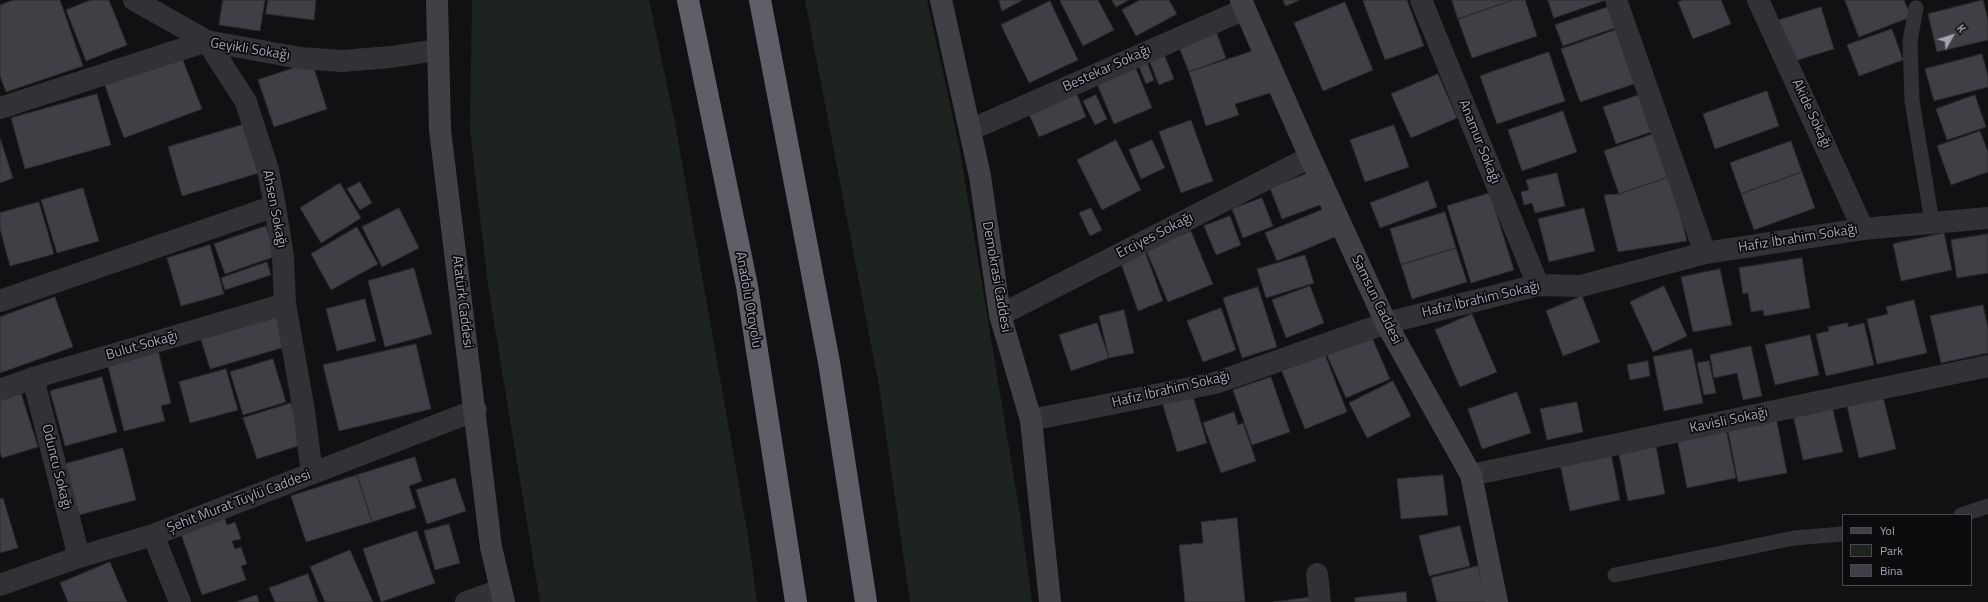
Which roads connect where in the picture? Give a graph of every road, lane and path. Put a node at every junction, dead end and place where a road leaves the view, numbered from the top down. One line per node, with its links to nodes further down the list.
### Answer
1 (134, 0): 11 (street, Ahsen Sokağı)
2 (437, 0): 12 (street, Atatürk Caddesi)
3 (688, 0): 44 (highway, Anadolu Otoyolu)
4 (760, 0): 45 (highway)
5 (941, 0): 14 (street, Demokrasi Caddesi)
6 (1421, 0): 21 (street, Anamur Sokağı)
7 (1616, 0): 20 (street)
8 (1758, 0): 19 (street, Akide Sokağı)
9 (1243, 4): 14 (street, Bestekar Sokağı); 15 (street, Samsun Caddesi)
10 (1916, 8): 18 (lane)
11 (207, 41): 12 (street, Geyikli Sokağı); 13 (street, Geyikli Sokağı); 16 (street, Ahsen Sokağı)
12 (437, 50): 29 (street, Atatürk Caddesi)
13 (0, 108)
14 (970, 130): 24 (street, Demokrasi Caddesi)
15 (1310, 157): 24 (street, Erciyes Sokağı); 25 (street, Samsun Caddesi)
16 (275, 206): 22 (street); 23 (street, Ahsen Sokağı)
17 (1988, 218): 18 (street, Hafız İbrahim Sokağı)
18 (1932, 222): 19 (street, Hafız İbrahim Sokağı)
19 (1863, 229): 20 (street, Hafız İbrahim Sokağı)
20 (1705, 253): 21 (street, Hafız İbrahim Sokağı)
21 (1538, 285): 25 (street, Hafız İbrahim Sokağı)
22 (0, 301)
23 (285, 304): 27 (street, Bulut Sokağı); 31 (street, Ahsen Sokağı)
24 (1000, 315): 30 (street, Demokrasi Caddesi)
25 (1386, 323): 30 (street, Hafız İbrahim Sokağı); 32 (street, Samsun Caddesi)
26 (1988, 366): 32 (street, Kavisli Sokağı)
27 (33, 378): 28 (street, Bulut Sokağı); 37 (street, Oduncu Sokağı)
28 (0, 390)
29 (476, 410): 31 (street, Şehit Murat Tüylü Caddesi); 41 (street, Atatürk Caddesi)
30 (1031, 420): 46 (street, Demokrasi Caddesi)
31 (312, 473): 36 (street, Şehit Murat Tüylü Caddesi)
32 (1471, 476): 48 (street, Samsun Caddesi)
33 (1988, 506): 34 (lane)
34 (1964, 514)
35 (1842, 534): 39 (lane)
36 (153, 536): 37 (street, Şehit Murat Tüylü Caddesi); 42 (street)
37 (79, 557): 40 (street, Şehit Murat Tüylü Caddesi)
38 (1317, 574): 47 (street)
39 (1615, 575)
40 (0, 586)
41 (502, 596): 43 (street)
42 (180, 602)
43 (466, 602)
44 (796, 602)
45 (866, 602)
46 (1050, 602)
47 (1320, 602)
48 (1497, 602)

